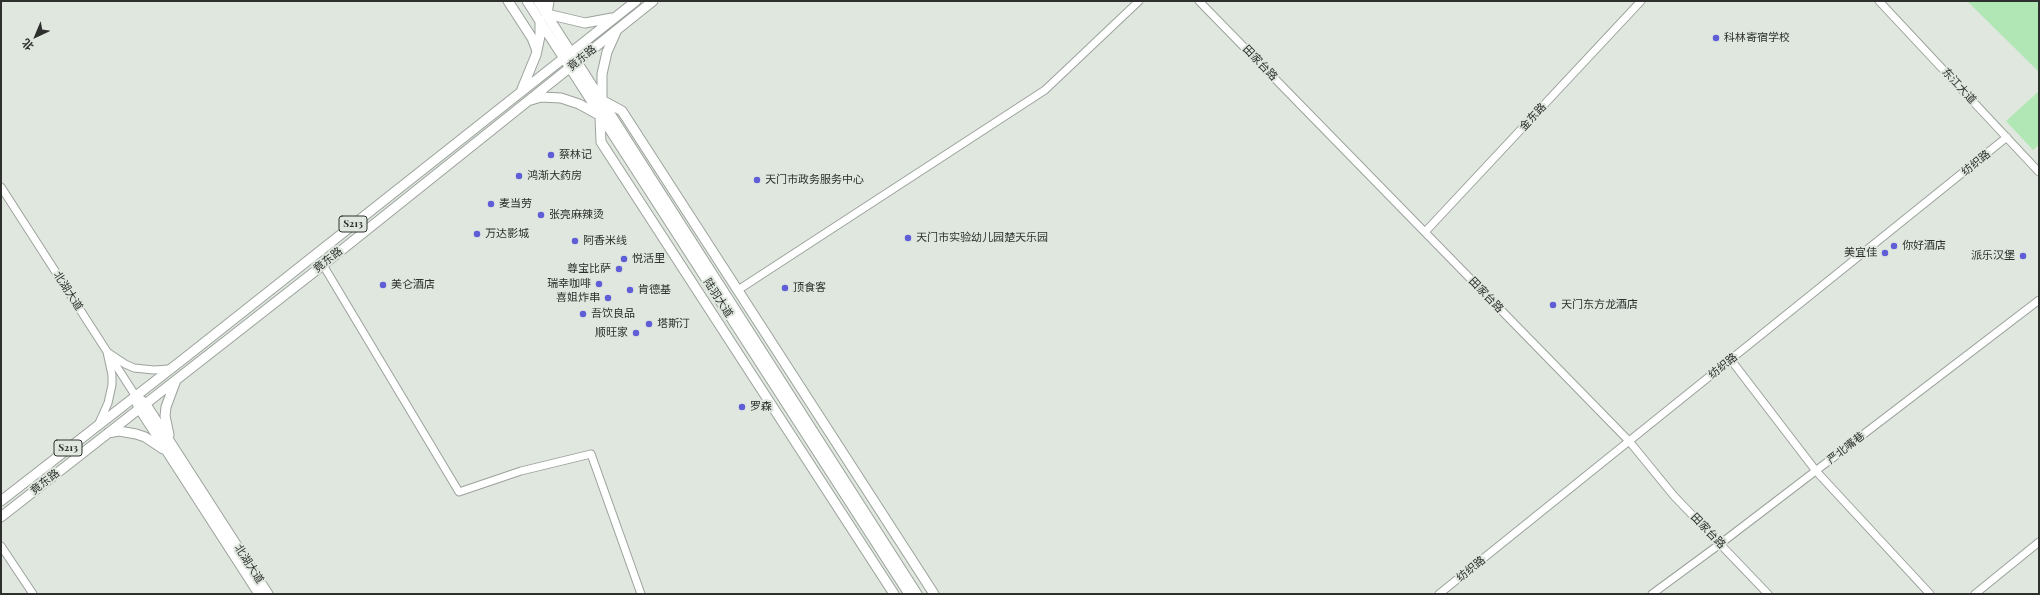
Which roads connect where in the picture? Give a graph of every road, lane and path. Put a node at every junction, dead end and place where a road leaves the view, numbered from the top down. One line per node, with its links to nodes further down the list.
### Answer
1 (508, 1): 14 (main road)
2 (527, 1): 12 (main road, 陆羽大道)
3 (538, 1): 12 (main road, 陆羽大道)
4 (549, 1): 12 (main road)
5 (636, 1): 11 (main road, 竟东路 / S213)
6 (653, 1): 13 (main road, 竟东路 / S213)
7 (1139, 1): 26 (street)
8 (1199, 1): 24 (street, 田家台路)
9 (1641, 1): 24 (street, 金东路)
10 (1879, 1): 21 (street, 东江大道)
11 (617, 16): 12 (main road); 15 (main road, 竟东路 / S213)
12 (543, 17): 14 (main road); 15 (main road, 陆羽大道)
13 (622, 25): 16 (main road, 竟东路 / S213); 19 (main road)
14 (537, 51): 17 (main road)
15 (568, 55): 16 (main road, 陆羽大道); 17 (main road, 竟东路 / S213)
16 (574, 65): 18 (main road, 竟东路 / S213); 19 (main road, 陆羽大道); 20 (main road, 陆羽大道)
17 (520, 92): 30 (main road, 竟东路 / S213)
18 (528, 100): 20 (main road); 25 (main road, 竟东路 / S213)
19 (602, 100): 26 (main road); 50 (main road, 陆羽大道)
20 (600, 116): 48 (main road); 49 (main road, 陆羽大道)
21 (2007, 138): 22 (street, 东江大道); 29 (street, 纺织路)
22 (2039, 172)
23 (1, 187): 28 (street, 北湖大道)
24 (1425, 232): 36 (street, 田家台路)
25 (323, 265): 31 (main road, 竟东路 / S213); 47 (street)
26 (738, 290): 51 (main road)
27 (2039, 300): 38 (street, 严北嘴巷)
28 (107, 352): 30 (street); 32 (street, 北湖大道); 34 (street)
29 (1731, 360): 36 (street, 纺织路); 38 (street)
30 (169, 370): 32 (main road, 竟东路 / S213)
31 (176, 379): 33 (main road, 竟东路 / S213); 37 (main road)
32 (135, 395): 33 (main road, 北湖大道); 34 (main road, 竟东路 / S213)
33 (142, 406): 35 (main road, 竟东路 / S213); 37 (main road, 北湖大道)
34 (99, 423): 39 (main road, 竟东路 / S213)
35 (107, 433): 37 (main road); 40 (main road, 竟东路 / S213)
36 (1629, 441): 42 (street, 田家台路); 52 (street, 纺织路)
37 (172, 452): 45 (main road, 北湖大道); 46 (main road, 北湖大道)
38 (1816, 471): 42 (street, 严北嘴巷); 55 (street)
39 (1, 501)
40 (1, 517)
41 (2039, 542): 56 (street)
42 (1720, 544): 53 (street, 严北嘴巷); 54 (street, 田家台路)
43 (1, 546): 44 (street)
44 (33, 594)
45 (259, 594)
46 (268, 594)
47 (641, 594)
48 (894, 594)
49 (909, 594)
50 (918, 594)
51 (934, 594)
52 (1439, 594)
53 (1652, 594)
54 (1768, 594)
55 (1930, 594)
56 (1975, 594)

